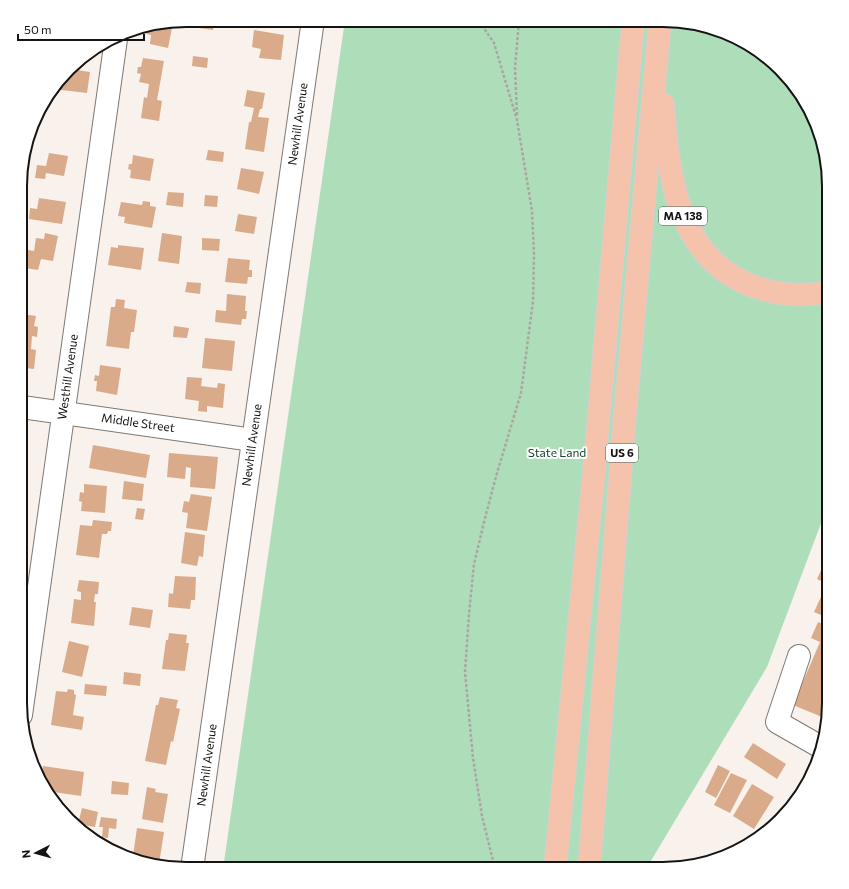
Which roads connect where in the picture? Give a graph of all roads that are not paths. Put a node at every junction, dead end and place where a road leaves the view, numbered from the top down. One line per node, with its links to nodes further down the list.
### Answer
1 (312, 27): 8 (street, Newhill Avenue)
2 (632, 27): 14 (main road, US 6)
3 (659, 30): 5 (main road, MA 138); 12 (main road, US 6)
4 (115, 43): 7 (street, Westhill Avenue)
5 (822, 293)
6 (27, 408): 7 (street, Middle Street)
7 (63, 412): 8 (street, Middle Street); 10 (street, Westhill Avenue)
8 (253, 440): 13 (street, Newhill Avenue)
9 (799, 656): 11 (street)
10 (27, 665)
11 (817, 745)
12 (594, 812): 15 (main road, US 6); 16 (main road)
13 (193, 862)
14 (556, 862)
15 (590, 862)
16 (600, 862)

